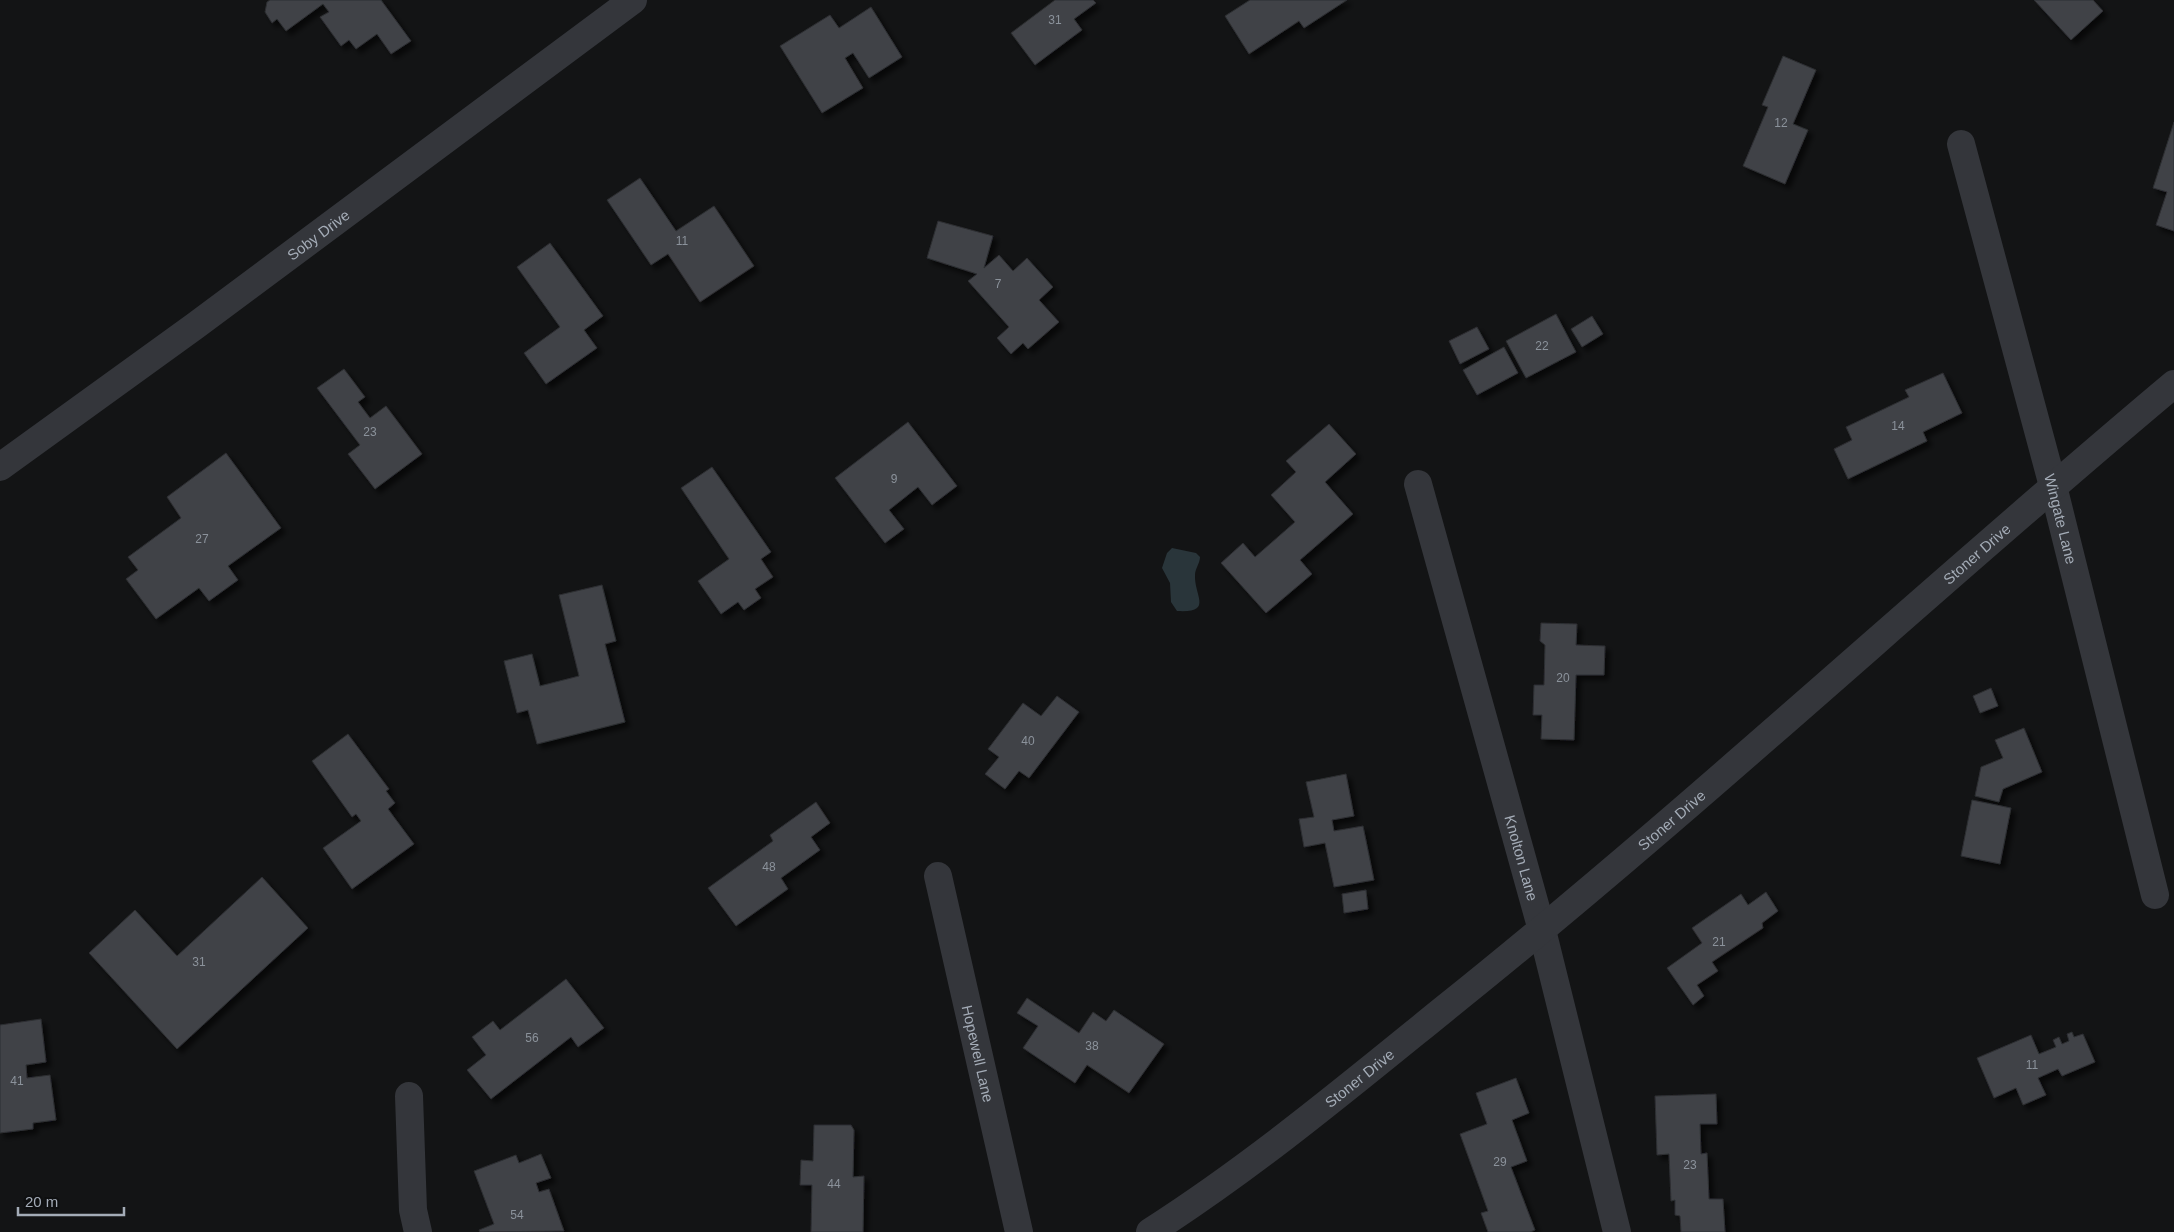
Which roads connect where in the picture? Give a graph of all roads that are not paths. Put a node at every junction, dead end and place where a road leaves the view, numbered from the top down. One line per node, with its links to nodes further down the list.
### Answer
1 (633, 0): 4 (street, Soby Drive)
2 (1961, 144): 6 (street, Wingate Lane)
3 (2174, 384): 6 (street, Stoner Drive)
4 (0, 467)
5 (1418, 484): 9 (street, Knolton Lane)
6 (2053, 486): 8 (street, Wingate Lane); 9 (street, Stoner Drive)
7 (938, 876): 12 (street, Hopewell Lane)
8 (2155, 895)
9 (1542, 930): 13 (street, Stoner Drive); 14 (street, Knolton Lane)
10 (409, 1096): 11 (street)
11 (418, 1232)
12 (1020, 1232)
13 (1150, 1232)
14 (1617, 1232)

